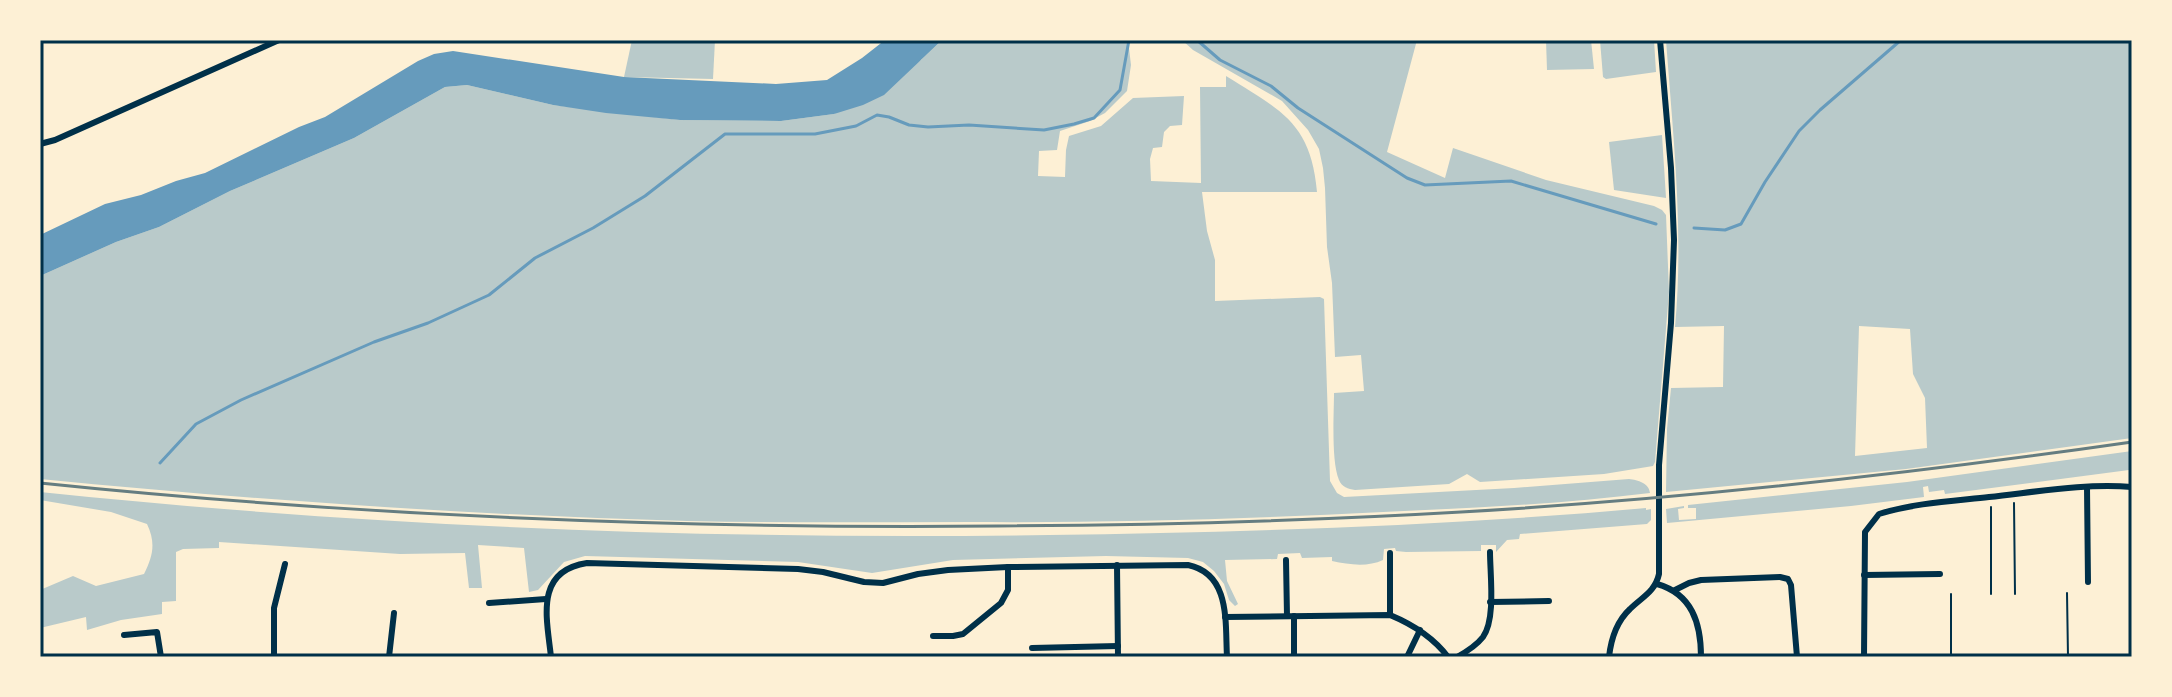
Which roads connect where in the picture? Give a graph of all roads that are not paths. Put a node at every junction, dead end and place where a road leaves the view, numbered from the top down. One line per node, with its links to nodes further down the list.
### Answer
1 (279, 40): 3 (street)
2 (1660, 40): 15 (street)
3 (40, 144)
4 (2087, 487): 5 (street); 13 (street); 14 (street)
5 (2132, 487)
6 (1490, 552): 19 (street)
7 (1390, 553): 22 (street)
8 (1286, 560): 23 (street)
9 (285, 564): 31 (street)
10 (1117, 565): 11 (street); 24 (street); 28 (street)
11 (1008, 567): 17 (street); 27 (street)
12 (1940, 574): 13 (street)
13 (1864, 575): 43 (street)
14 (2088, 582)
15 (1657, 584): 16 (street); 40 (street)
16 (1675, 590): 41 (street); 42 (street)
17 (546, 599): 20 (street); 33 (street)
18 (1549, 601): 19 (street)
19 (1490, 602): 39 (street)
20 (489, 603)
21 (394, 613): 32 (street)
22 (1390, 615): 23 (street); 25 (street)
23 (1290, 616): 24 (street); 36 (street)
24 (1225, 617): 35 (street)
25 (1420, 630): 37 (street); 38 (street)
26 (124, 635): 30 (street)
27 (933, 636)
28 (1118, 646): 29 (street); 34 (street)
29 (1032, 648)
30 (161, 657)
31 (274, 657)
32 (389, 657)
33 (551, 657)
34 (1118, 657)
35 (1227, 657)
36 (1294, 657)
37 (1407, 657)
38 (1448, 657)
39 (1457, 657)
40 (1609, 657)
41 (1701, 657)
42 (1797, 657)
43 (1864, 657)

